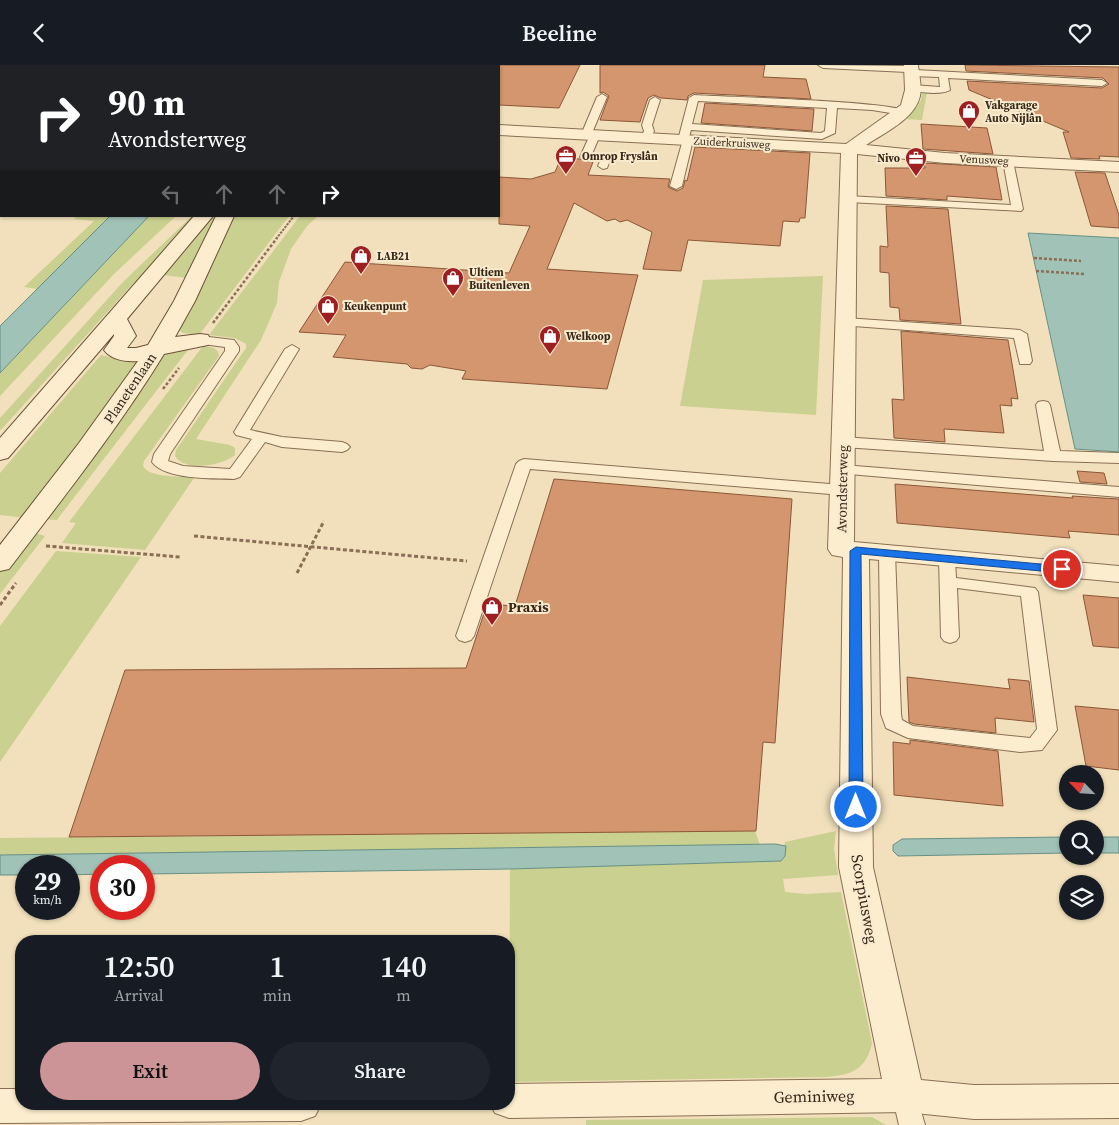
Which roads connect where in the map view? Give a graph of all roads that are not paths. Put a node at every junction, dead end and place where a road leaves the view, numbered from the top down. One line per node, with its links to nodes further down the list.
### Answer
1 (6, 65): 2 (lane)
2 (17, 65)
3 (822, 65): 4 (lane)
4 (912, 74): 5 (lane); 5 (lane); 10 (street)
5 (943, 75): 6 (lane)
6 (1102, 83)
7 (602, 97): 12 (lane)
8 (655, 100): 14 (lane)
9 (832, 105): 10 (lane); 13 (lane); 13 (lane)
10 (903, 112): 15 (street)
11 (500, 130): 12 (street, Zuiderkruisweg)
12 (590, 135): 14 (street, Zuiderkruisweg); 17 (lane)
13 (686, 136): 14 (street, Zuiderkruisweg); 15 (street, Zuiderkruisweg); 19 (lane)
14 (646, 138)
15 (849, 149): 16 (street, Venusweg); 20 (street, Avondsterweg)
16 (1008, 161): 18 (street, Venusweg); 20 (lane)
17 (603, 167)
18 (1119, 167)
19 (676, 186)
20 (848, 199): 26 (street, Avondsterweg)
21 (203, 217): 23 (street)
22 (225, 217): 24 (street, Planetenlaan)
23 (149, 283): 24 (street); 25 (street)
24 (183, 305): 27 (street, Planetenlaan)
25 (117, 319): 27 (street); 35 (street)
26 (845, 322): 30 (lane); 33 (street, Avondsterweg)
27 (163, 338): 28 (street); 41 (street, Planetenlaan)
28 (200, 340): 32 (lane)
29 (292, 349): 32 (lane)
30 (1025, 361)
31 (1044, 405): 36 (lane)
32 (261, 437): 34 (lane)
33 (843, 442): 36 (lane); 38 (street, Avondsterweg)
34 (342, 447)
35 (0, 453)
36 (1054, 456): 37 (lane)
37 (1119, 459)
38 (842, 480): 39 (lane); 40 (street, Avondsterweg); 44 (lane)
39 (1119, 492)
40 (871, 552): 42 (street); 42 (lane); 52 (street, Scorpiusweg)
41 (4, 555)
42 (947, 571): 43 (street); 45 (lane)
43 (1119, 574)
44 (465, 636)
45 (950, 637)
46 (515, 1101): 52 (street, Geminiweg)
47 (1119, 1101): 52 (street, Geminiweg)
48 (0, 1106): 49 (street)
49 (15, 1107)
50 (113, 1110): 53 (street)
51 (275, 1110): 53 (street)
52 (909, 1110)
53 (254, 1115)

